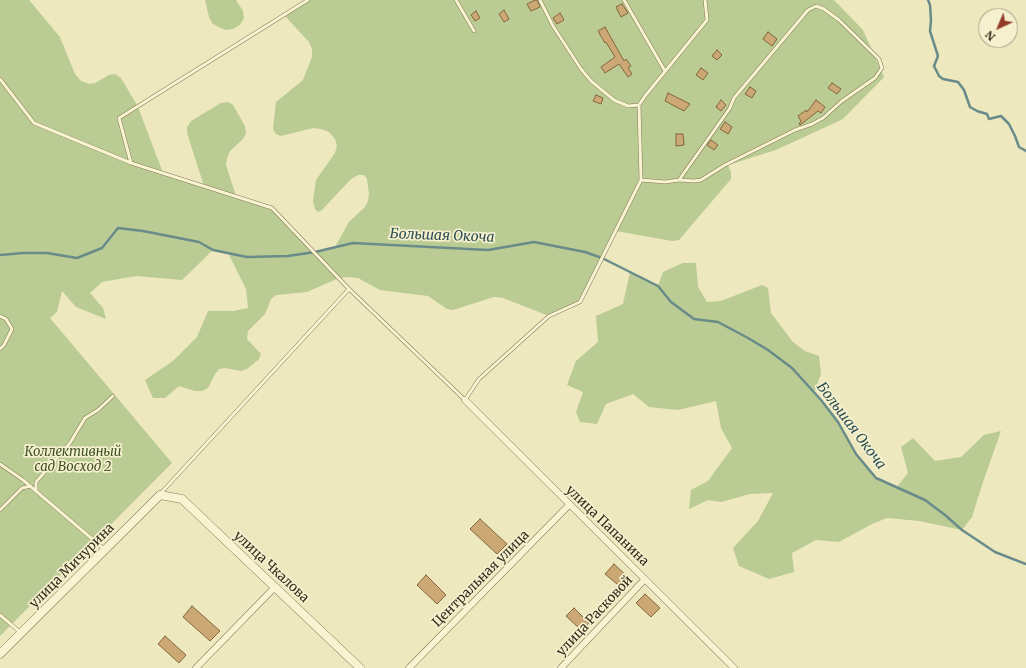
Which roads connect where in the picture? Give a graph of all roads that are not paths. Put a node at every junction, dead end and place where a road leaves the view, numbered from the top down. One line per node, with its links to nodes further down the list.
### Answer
1 (308, 0): 10 (lane)
2 (456, 0): 6 (lane)
3 (540, 0): 9 (lane)
4 (624, 0): 7 (lane)
5 (706, 0): 7 (lane)
6 (474, 31)
7 (665, 71): 9 (lane)
8 (0, 79): 10 (lane)
9 (639, 105): 11 (lane)
10 (131, 163): 13 (lane)
11 (641, 180): 12 (lane); 17 (lane)
12 (679, 180): 12 (lane)
13 (349, 289): 17 (lane); 21 (lane)
14 (0, 316): 15 (lane)
15 (0, 349)
16 (113, 396): 20 (lane)
17 (465, 400): 22 (street, улица Папанина)
18 (0, 464): 19 (lane)
19 (31, 486): 20 (lane); 23 (lane)
20 (36, 491): 24 (lane)
21 (160, 495): 24 (street, улица Мичурина); 26 (street, улица Чкалова)
22 (569, 505): 25 (street, улица Папанина); 32 (street, Центральная улица)
23 (0, 510)
24 (105, 550): 28 (street, улица Мичурина)
25 (645, 579): 33 (street, улица Расковой); 34 (street, улица Папанина)
26 (275, 587): 30 (street); 31 (street, улица Чкалова)
27 (0, 615): 28 (lane)
28 (22, 633): 29 (street, улица Мичурина)
29 (0, 654)
30 (196, 668)
31 (360, 668)
32 (409, 668)
33 (561, 668)
34 (734, 668)

